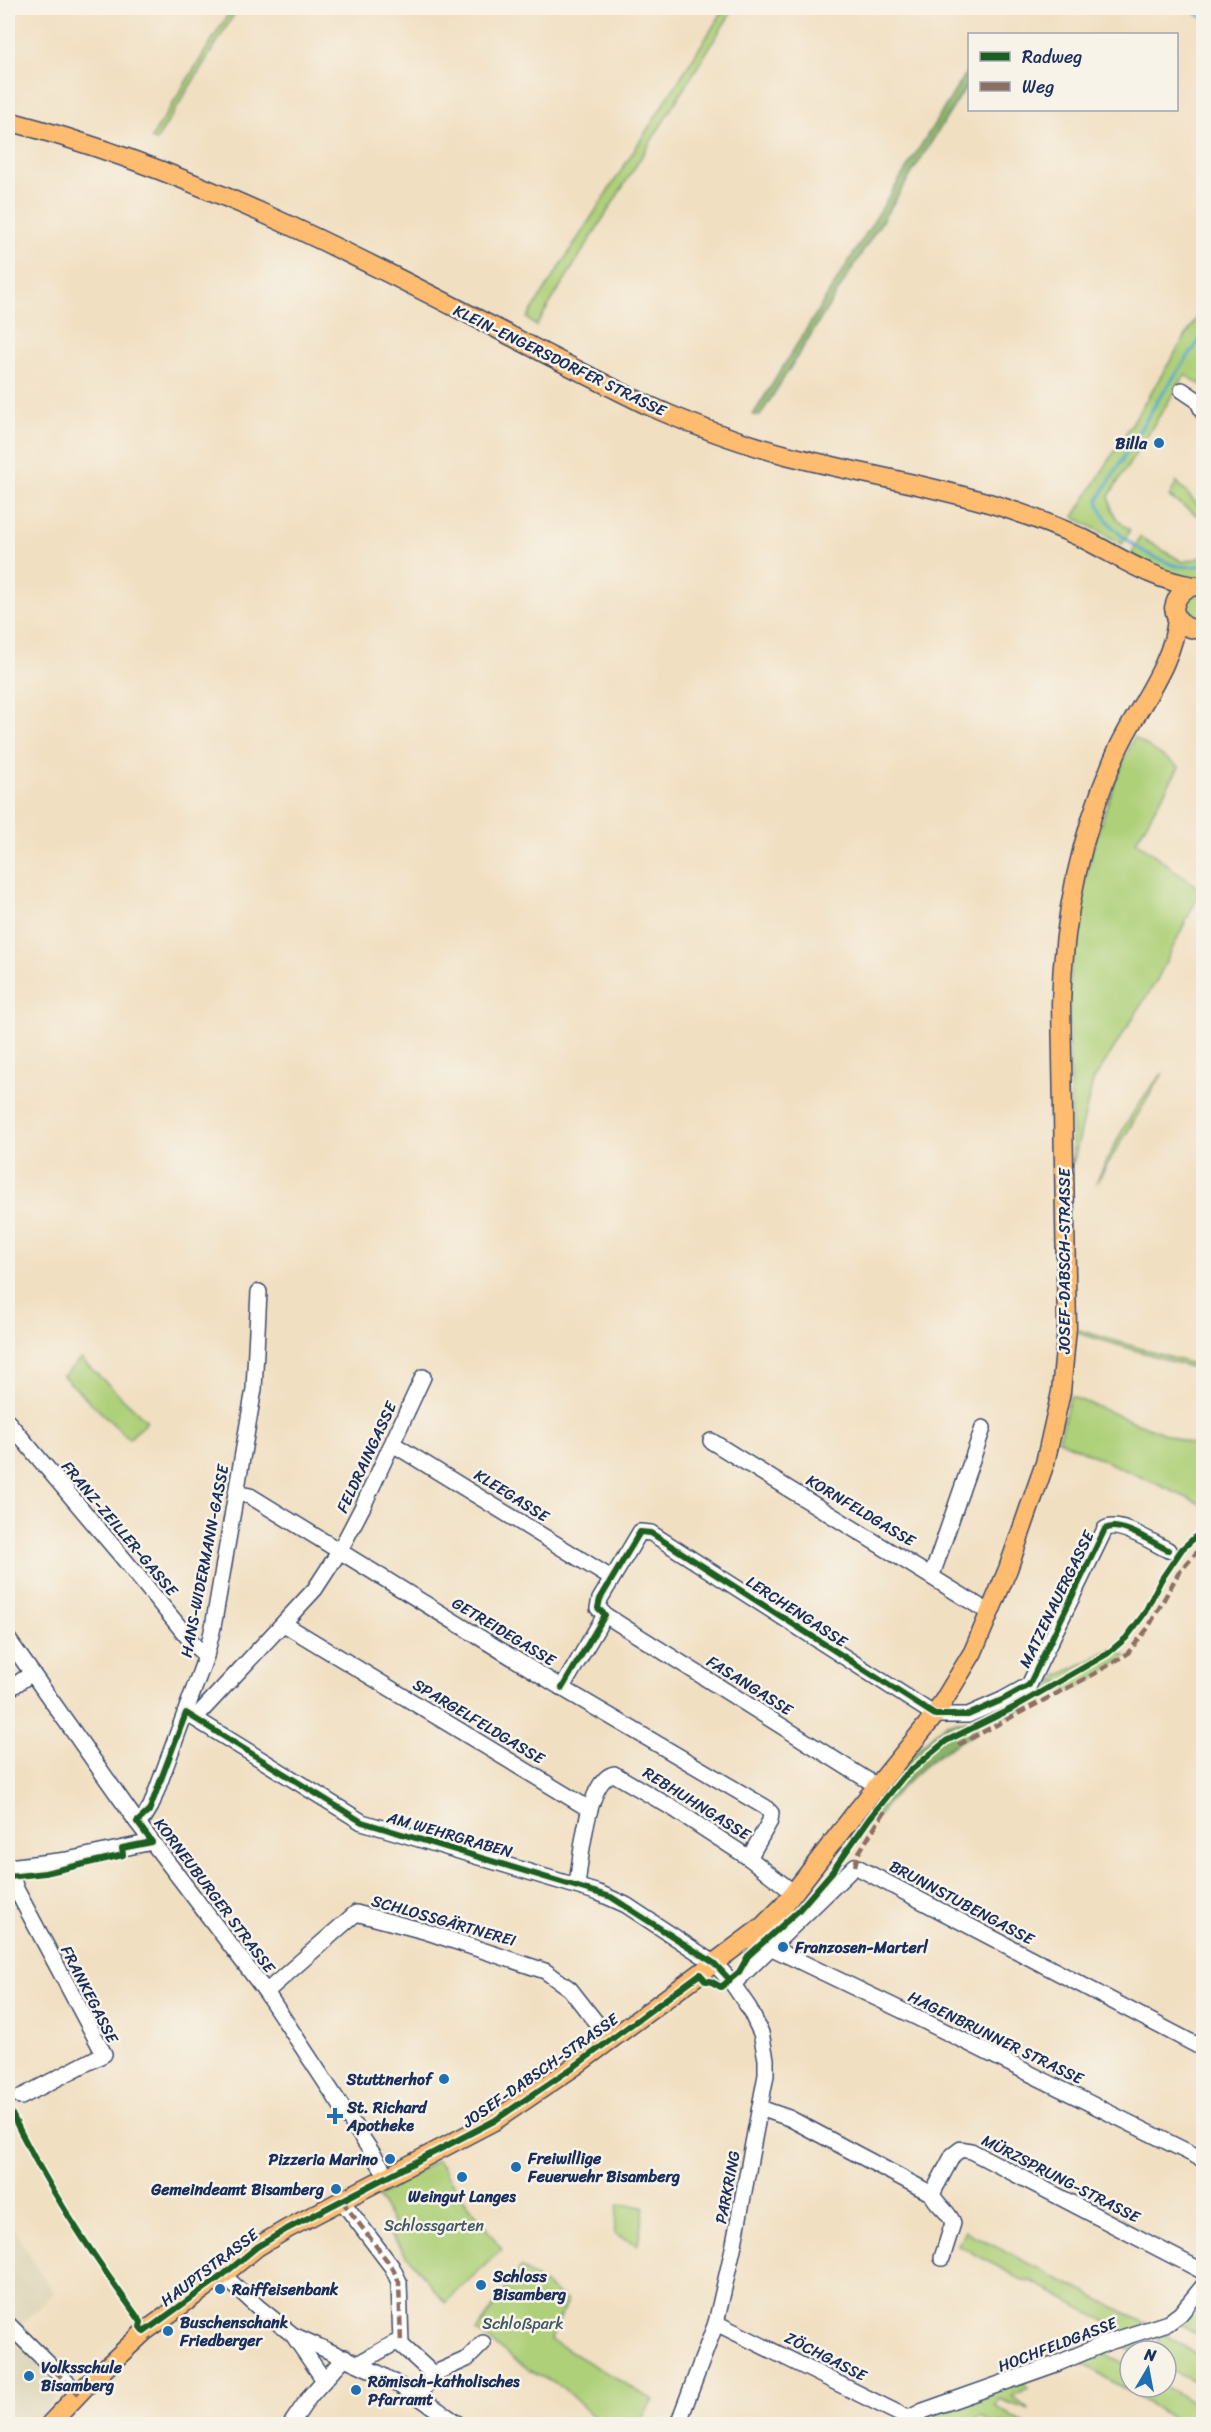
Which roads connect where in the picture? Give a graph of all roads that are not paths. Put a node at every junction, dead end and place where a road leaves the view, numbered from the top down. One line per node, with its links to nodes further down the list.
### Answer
1 (8, 122): 4 (main road, KLEIN-ENGERSDORFER STRASSE)
2 (1182, 390): 3 (street)
3 (1203, 414)
4 (1126, 562): 5 (main road, KLEIN-ENGERSDORFER STRASSE); 6 (main road, KLEIN-ENGERSDORFER STRASSE)
5 (1201, 586): 6 (main road)
6 (1176, 613): 7 (main road, KLEIN-ENGERSDORFER STRASSE); 8 (main road, JOSEF-DABSCH-STRASSE)
7 (1201, 629): 8 (main road, JOSEF-DABSCH-STRASSE)
8 (1152, 686): 20 (main road, JOSEF-DABSCH-STRASSE)
9 (259, 1292): 15 (street, HANS-WIDERMANN-GASSE)
10 (423, 1377): 14 (street, FELDRAINGASSE)
11 (8, 1422): 24 (street, FRANZ-ZEILLER-GASSE)
12 (983, 1428): 18 (street)
13 (711, 1441): 18 (street, KORNFELDGASSE)
14 (393, 1444): 17 (street, FELDRAINGASSE); 19 (street, KLEEGASSE)
15 (236, 1493): 17 (street, GETREIDEGASSE); 24 (street, HANS-WIDERMANN-GASSE)
16 (1168, 1550): 29 (street, MATZENAUERGASSE)
17 (339, 1552): 22 (street); 26 (street, GETREIDEGASSE)
18 (932, 1575): 20 (street, KORNFELDGASSE)
19 (611, 1578): 21 (street); 29 (street, LERCHENGASSE)
20 (990, 1613): 29 (main road, JOSEF-DABSCH-STRASSE)
21 (604, 1616): 26 (street); 30 (street, FASANGASSE)
22 (284, 1624): 28 (street); 31 (street, SPARGELFELDGASSE)
23 (8, 1639): 25 (street, KORNEUBURGER STRASSE)
24 (206, 1656): 28 (street, HANS-WIDERMANN-GASSE)
25 (32, 1673): 27 (street); 32 (street, KORNEUBURGER STRASSE)
26 (562, 1688): 34 (street, GETREIDEGASSE)
27 (8, 1690)
28 (191, 1715): 32 (street, HANS-WIDERMANN-GASSE); 36 (street, AM WEHRGRABEN)
29 (935, 1716): 30 (main road, JOSEF-DABSCH-STRASSE)
30 (877, 1786): 37 (main road, JOSEF-DABSCH-STRASSE)
31 (589, 1809): 34 (street, REBHUHNGASSE); 36 (street)
32 (137, 1822): 33 (street, KORNEUBURGER STRASSE)
33 (152, 1842): 35 (street); 41 (street, KORNEUBURGER STRASSE)
34 (749, 1858): 37 (street, REBHUHNGASSE)
35 (8, 1867): 44 (street, FRANKEGASSE)
36 (577, 1886): 39 (street, AM WEHRGRABEN)
37 (794, 1893): 39 (main road, JOSEF-DABSCH-STRASSE)
38 (772, 1948): 40 (street, BRUNNSTUBENGASSE); 43 (street, BRUNNSTUBENGASSE); 46 (street, HAGENBRUNNER STRASSE)
39 (714, 1963): 40 (street, PARKRING); 42 (main road, JOSEF-DABSCH-STRASSE)
40 (733, 1984): 45 (street, PARKRING)
41 (266, 1992): 42 (street, SCHLOSSGÄRTNEREI); 47 (street, KORNEUBURGER STRASSE)
42 (609, 2039): 47 (main road, JOSEF-DABSCH-STRASSE)
43 (1203, 2049)
44 (21, 2097)
45 (760, 2108): 48 (street); 54 (street, PARKRING)
46 (1203, 2160)
47 (388, 2177): 49 (main road, HAUPTSTRASSE)
48 (932, 2194): 50 (street); 51 (street, MÜRZSPRUNG-STRASSE)
49 (342, 2201): 52 (main road, HAUPTSTRASSE); 58 (street)
50 (942, 2258)
51 (1203, 2272)
52 (223, 2275): 56 (street); 62 (main road, HAUPTSTRASSE)
53 (1203, 2285): 64 (street, HOCHFELDGASSE)
54 (716, 2323): 64 (street, ZÖCHGASSE); 68 (street, PARKRING)
55 (8, 2325): 62 (street)
56 (293, 2335): 59 (street); 61 (street)
57 (483, 2343): 60 (street)
58 (401, 2344): 59 (street); 60 (street)
59 (352, 2360): 61 (street); 63 (street)
60 (433, 2374): 63 (street)
61 (324, 2380): 66 (street)
62 (78, 2394): 65 (main road, HAUPTSTRASSE)
63 (419, 2397): 67 (street)
64 (915, 2421)
65 (50, 2424)
66 (291, 2424)
67 (458, 2424)
68 (678, 2424)

